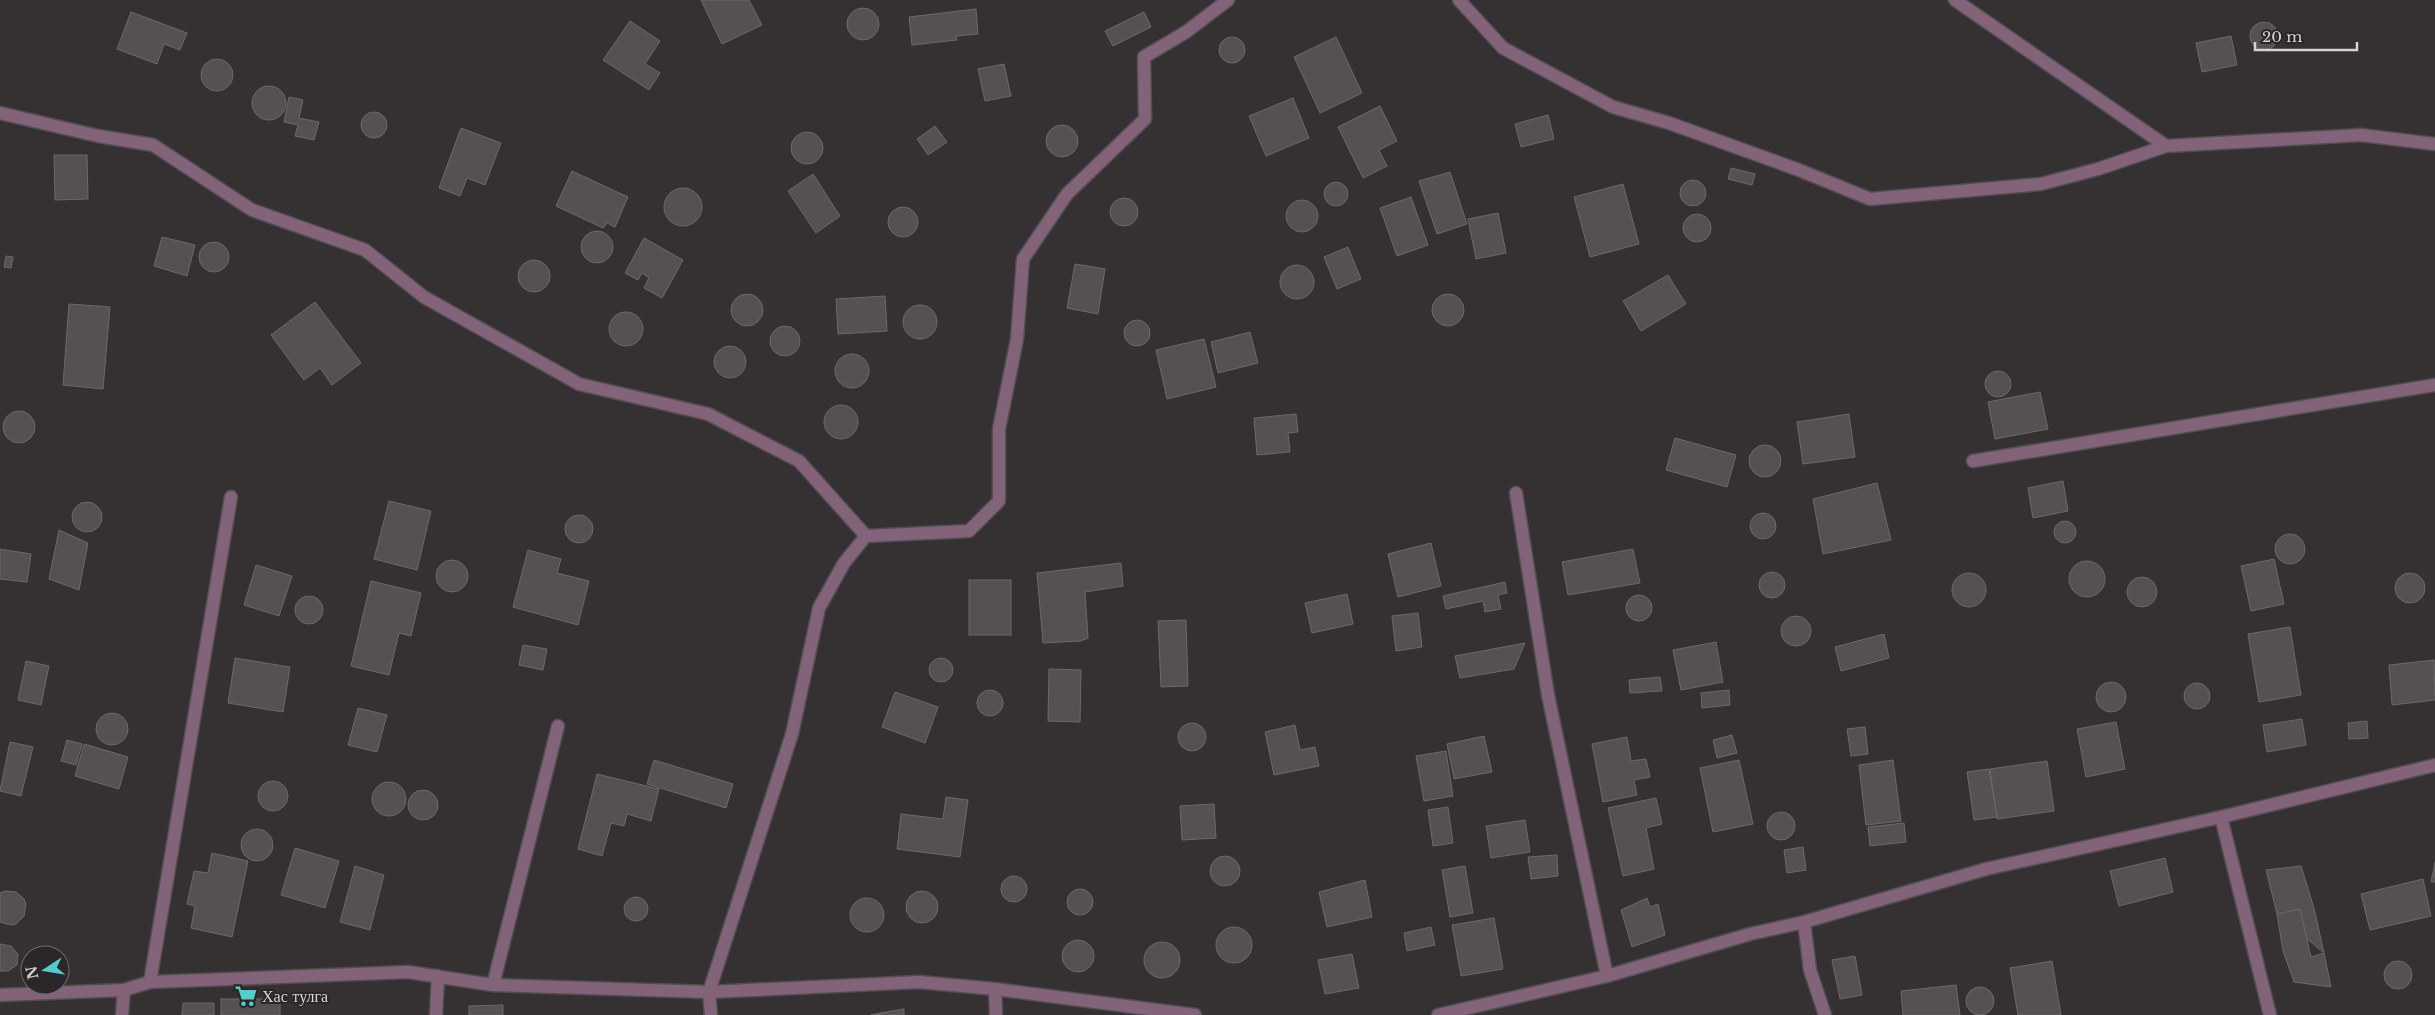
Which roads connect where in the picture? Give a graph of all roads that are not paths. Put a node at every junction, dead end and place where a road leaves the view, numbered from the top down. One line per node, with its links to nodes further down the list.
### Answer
1 (1228, 0): 11 (street)
2 (1459, 0): 6 (street)
3 (1954, 0): 6 (street)
4 (0, 113): 11 (street)
5 (2435, 144): 6 (street)
6 (2166, 146)
7 (2435, 385): 8 (street)
8 (1973, 461)
9 (1516, 493): 17 (street)
10 (231, 498): 18 (street)
11 (866, 536): 22 (street)
12 (558, 726): 19 (street)
13 (2435, 765): 14 (street)
14 (2221, 817): 15 (street); 31 (street)
15 (1804, 922): 17 (street); 30 (street)
16 (438, 976): 18 (street); 19 (street); 25 (street)
17 (1607, 976): 29 (street)
18 (150, 982): 21 (street)
19 (493, 985): 22 (street)
20 (995, 988): 22 (street); 27 (street); 28 (street)
21 (124, 990): 23 (street); 24 (street)
22 (709, 992): 26 (street)
23 (0, 995)
24 (122, 1015)
25 (436, 1015)
26 (711, 1015)
27 (996, 1015)
28 (1195, 1015)
29 (1438, 1015)
30 (1825, 1015)
31 (2270, 1015)

